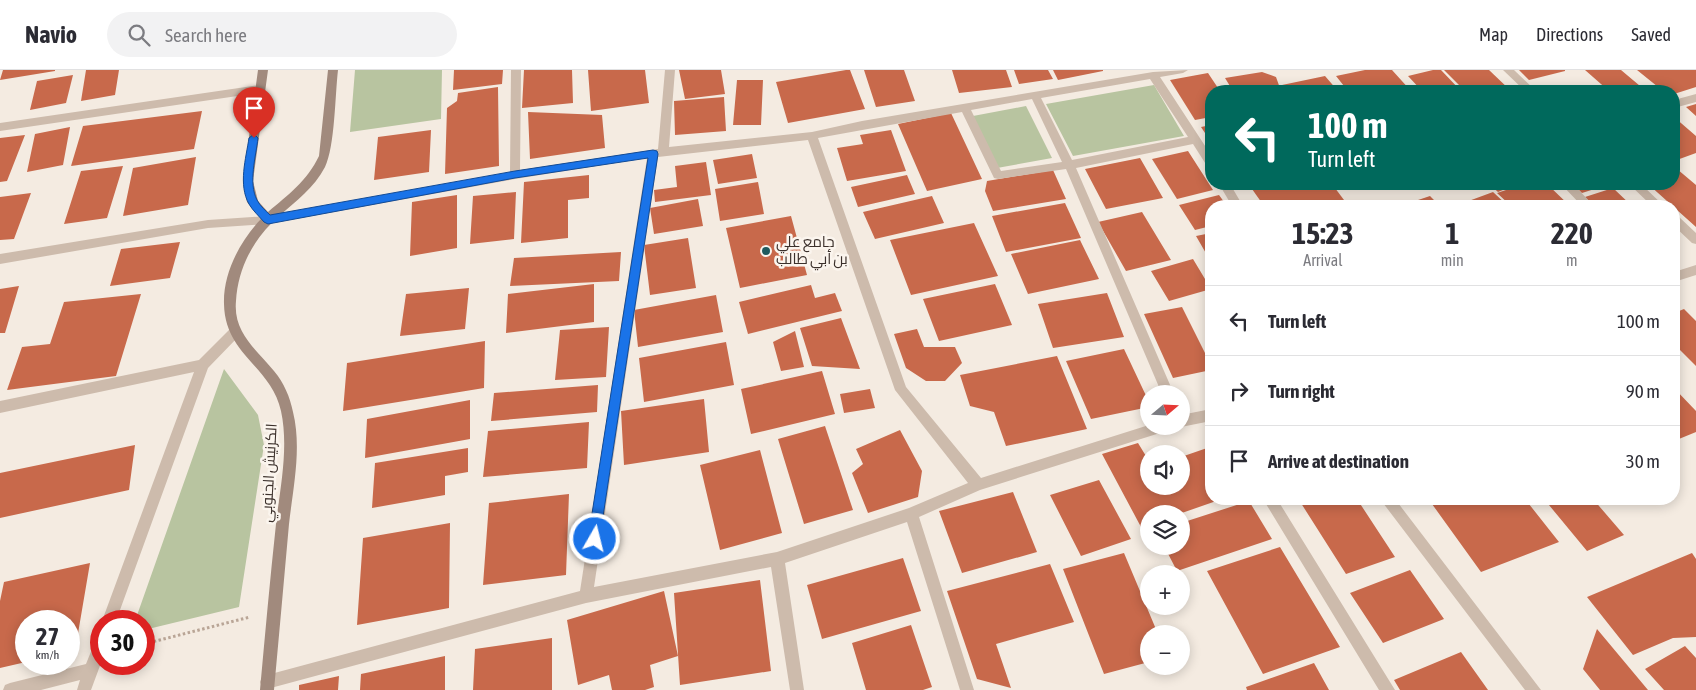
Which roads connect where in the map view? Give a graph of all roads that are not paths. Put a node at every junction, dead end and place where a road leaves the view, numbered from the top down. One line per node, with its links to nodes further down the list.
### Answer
1 (263, 70): 9 (main road)
2 (333, 70): 25 (main road, الكرنيش الجنوبي)
3 (516, 70): 20 (street)
4 (670, 70): 17 (street)
5 (1183, 70): 7 (street)
6 (1508, 70): 8 (street)
7 (1153, 75): 10 (street); 16 (street)
8 (1524, 85)
9 (260, 89): 14 (street); 25 (main road)
10 (1035, 95): 13 (street); 19 (street)
11 (1696, 98): 12 (street)
12 (1680, 102)
13 (965, 108): 15 (street); 19 (street)
14 (0, 127)
15 (812, 136): 17 (street); 38 (street)
16 (1196, 139): 18 (street); 19 (street)
17 (658, 153): 20 (street); 43 (street)
18 (1205, 153)
19 (1069, 165): 33 (street)
20 (515, 175): 25 (street)
21 (1572, 190): 23 (street)
22 (1641, 190): 24 (street)
23 (1583, 200)
24 (1652, 200)
25 (268, 220): 28 (street); 31 (main road, الكرنيش الجنوبي)
26 (1680, 225): 27 (street)
27 (1696, 240)
28 (0, 258)
29 (1696, 270): 30 (street)
30 (1680, 275)
31 (234, 333): 32 (street); 47 (main road, الكرنيش الجنوبي)
32 (203, 365): 34 (street); 44 (street)
33 (1164, 385)
34 (0, 407)
35 (1205, 416): 36 (street)
36 (1190, 419)
37 (1140, 433): 38 (street)
38 (978, 485): 41 (street)
39 (1274, 505): 52 (street)
40 (1392, 505): 53 (street)
41 (910, 514): 42 (street); 51 (street)
42 (777, 558): 43 (street); 50 (street)
43 (586, 596): 47 (street)
44 (113, 610)
45 (90, 670): 48 (street)
46 (90, 675): 49 (street)
47 (267, 686)
48 (10, 690)
49 (84, 690)
50 (797, 690)
51 (967, 690)
52 (1388, 690)
53 (1534, 690)

